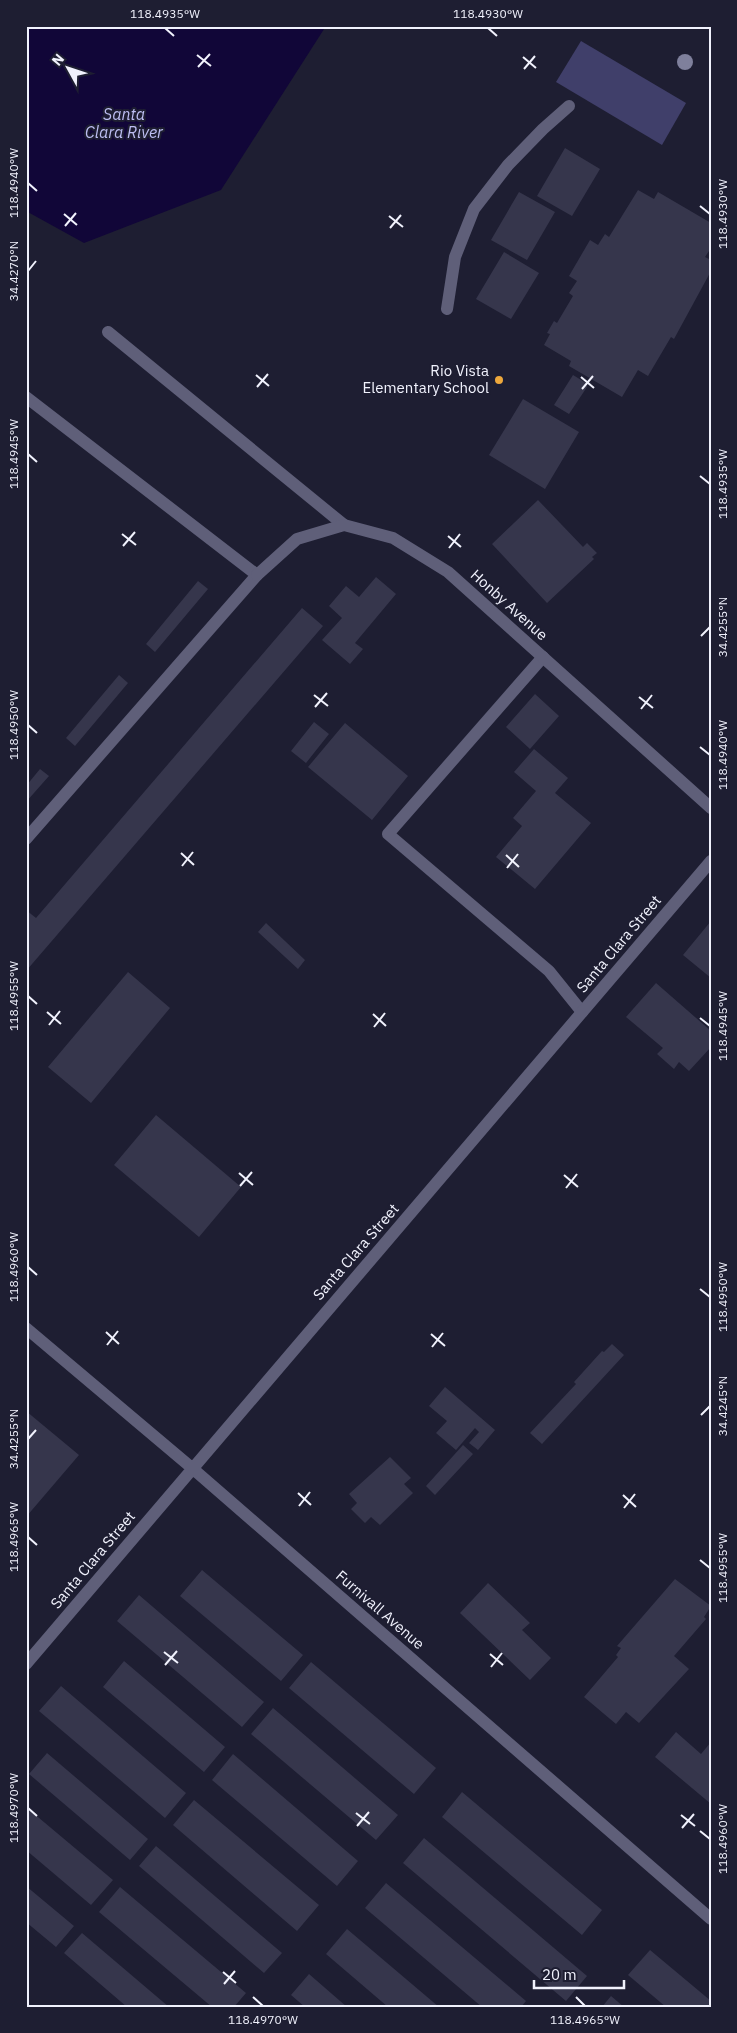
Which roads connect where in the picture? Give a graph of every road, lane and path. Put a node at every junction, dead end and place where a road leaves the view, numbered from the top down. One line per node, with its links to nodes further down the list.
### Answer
1 (569, 106): 2 (street)
2 (447, 309)
3 (108, 332): 5 (street)
4 (26, 397): 6 (street)
5 (344, 525): 6 (street); 7 (street, Honby Avenue)
6 (257, 575): 9 (street)
7 (543, 657): 8 (street, Honby Avenue); 11 (street)
8 (711, 808)
9 (26, 839)
10 (711, 862): 11 (street, Santa Clara Street)
11 (582, 1012): 13 (street, Santa Clara Street)
12 (26, 1328): 13 (street, Furnivall Avenue)
13 (192, 1468): 14 (street, Santa Clara Street); 15 (street, Furnivall Avenue)
14 (27, 1660)
15 (711, 1919)

